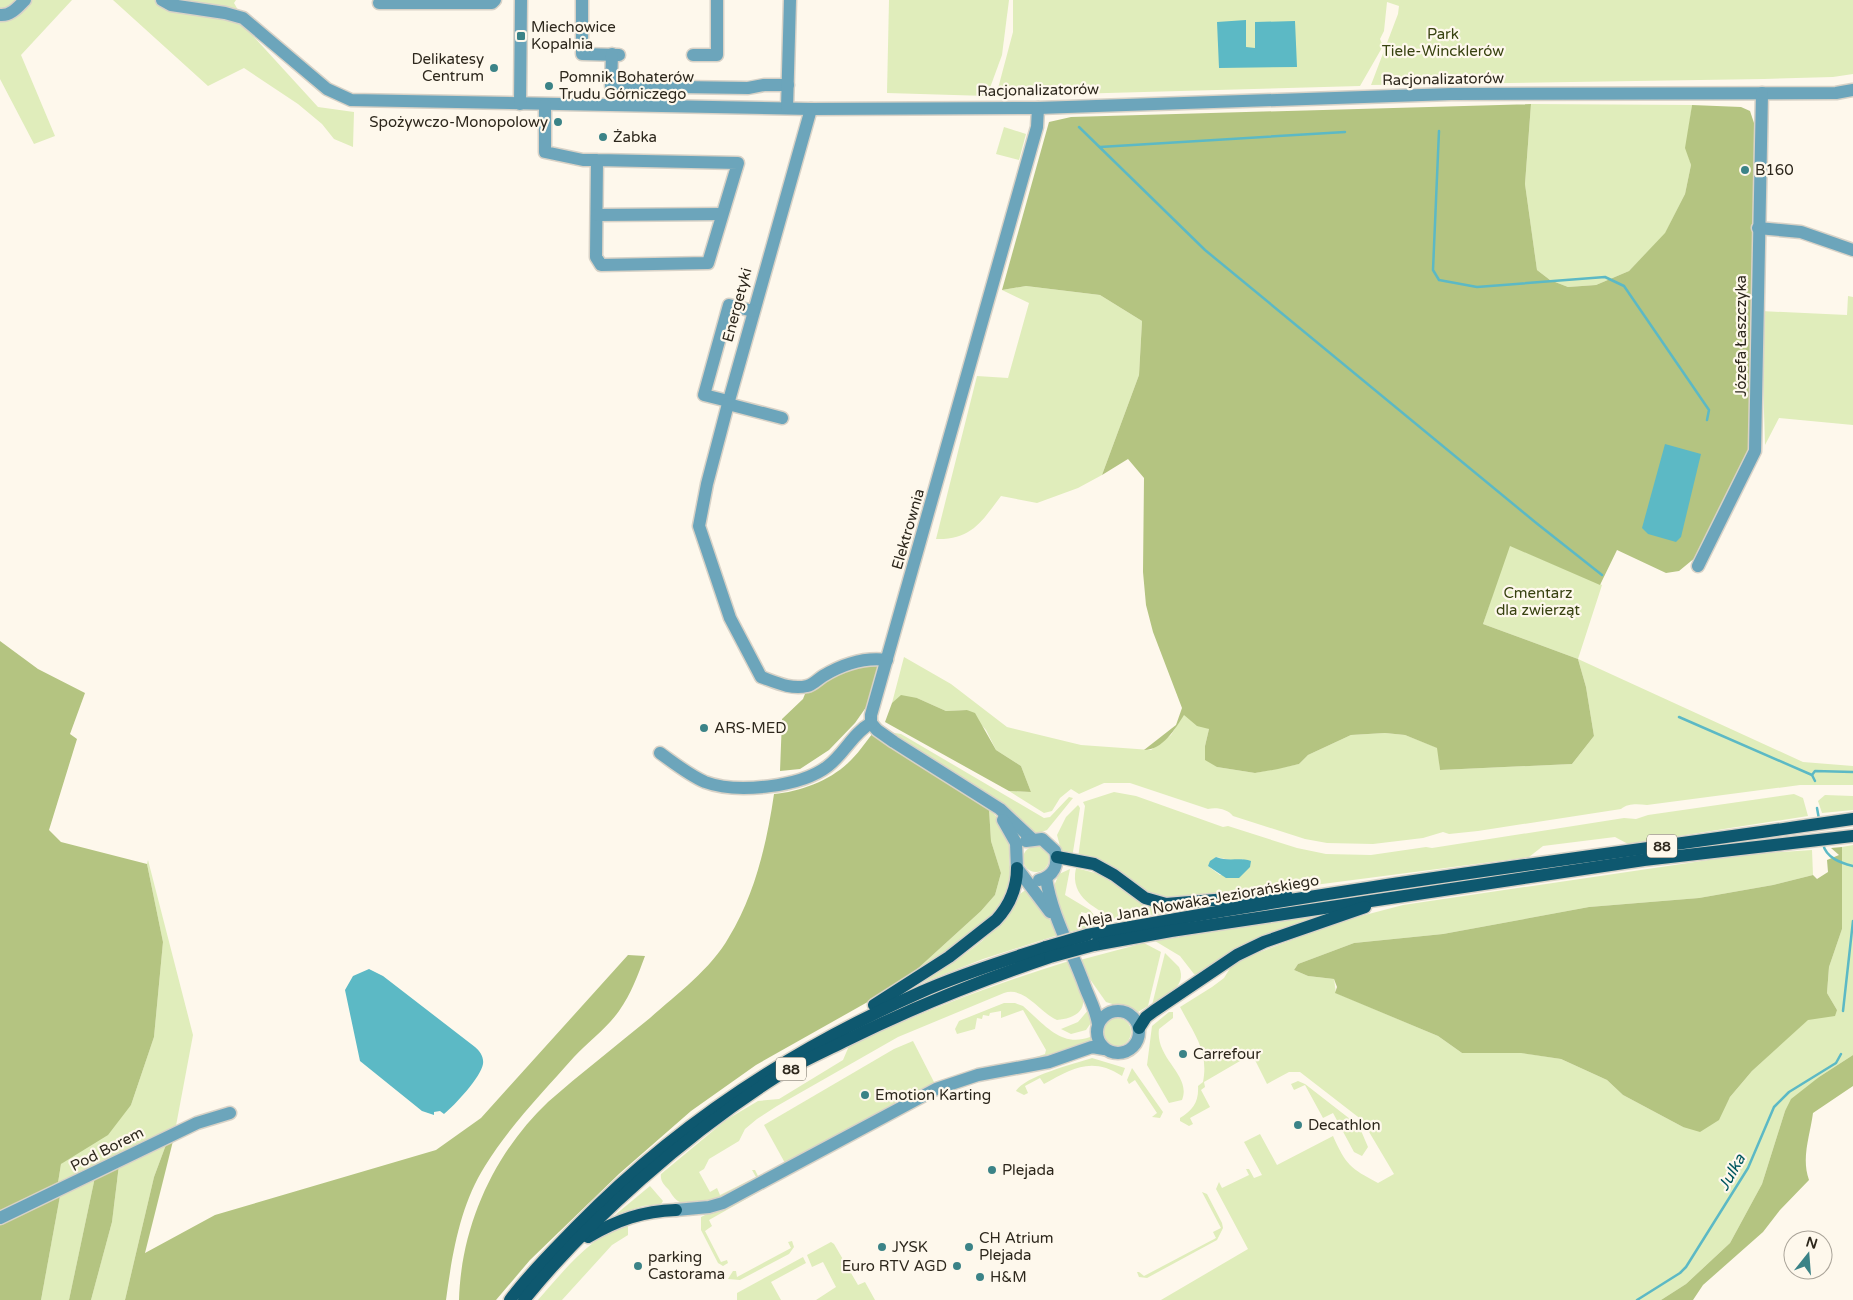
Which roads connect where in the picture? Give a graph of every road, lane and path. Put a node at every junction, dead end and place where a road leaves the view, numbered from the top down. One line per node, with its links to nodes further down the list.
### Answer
1 (25, 0): 10 (street)
2 (162, 0): 15 (street, Racjonalizatorów)
3 (495, 0): 8 (street)
4 (521, 0): 15 (street)
5 (582, 0): 12 (street)
6 (716, 0): 11 (street)
7 (790, 0): 12 (street)
8 (462, 2): 9 (street)
9 (379, 3)
10 (0, 15)
11 (692, 55)
12 (788, 85): 17 (street)
13 (1853, 90): 14 (street, Racjonalizatorów)
14 (1762, 93): 18 (street, Racjonalizatorów); 23 (street, Józefa Łaszczyka)
15 (520, 104): 16 (street, Racjonalizatorów)
16 (545, 105): 17 (street, Racjonalizatorów); 20 (street)
17 (787, 108): 19 (street, Racjonalizatorów)
18 (1038, 108): 19 (street, Racjonalizatorów); 29 (street, Elektrownia)
19 (811, 109): 25 (street, Energetyki)
20 (597, 160): 21 (street); 22 (street)
21 (722, 214): 22 (street); 22 (street)
22 (597, 215)
23 (1758, 228): 24 (street); 28 (street, Józefa Łaszczyka)
24 (1853, 250)
25 (752, 311): 26 (street, Energetyki); 26 (street)
26 (728, 402): 27 (street); 29 (street, Energetyki)
27 (782, 418)
28 (1698, 566)
29 (887, 660): 30 (street, Elektrownia)
30 (872, 723): 31 (street); 32 (street)
31 (660, 753)
32 (989, 802): 35 (street); 37 (street)
33 (1853, 819): 40 (main road, Aleja Jana Nowaka-Jeziorańskiego / 88)
34 (1853, 836): 40 (main road, Aleja Jana Nowaka-Jeziorańskiego / 88)
35 (1032, 839): 36 (street); 37 (street)
36 (1057, 857): 39 (street); 40 (main road)
37 (1016, 862): 38 (street); 49 (main road)
38 (1027, 878): 39 (street); 41 (street)
39 (1046, 878): 41 (street)
40 (1399, 890): 42 (main road, Aleja Jana Nowaka-Jeziorańskiego / 88); 42 (main road, Aleja Jana Nowaka-Jeziorańskiego / 88); 47 (main road)
41 (1056, 919): 44 (street)
42 (1122, 934): 43 (main road, Aleja Jana Nowaka-Jeziorańskiego / 88, bridge)
43 (1048, 952): 49 (main road, Aleja Jana Nowaka-Jeziorańskiego / 88); 53 (main road, Aleja Jana Nowaka-Jeziorańskiego / 88)
44 (1083, 978): 45 (street); 46 (street)
45 (1110, 1012): 46 (street); 47 (street)
46 (1098, 1024): 48 (street)
47 (1139, 1028): 48 (street)
48 (1104, 1049): 51 (street)
49 (770, 1070): 54 (main road, Aleja Jana Nowaka-Jeziorańskiego / 88)
50 (230, 1113): 52 (street, Pod Borem)
51 (676, 1210): 53 (main road)
52 (0, 1218)
53 (573, 1246): 55 (main road, Aleja Jana Nowaka-Jeziorańskiego / 88)
54 (510, 1300)
55 (524, 1300)

